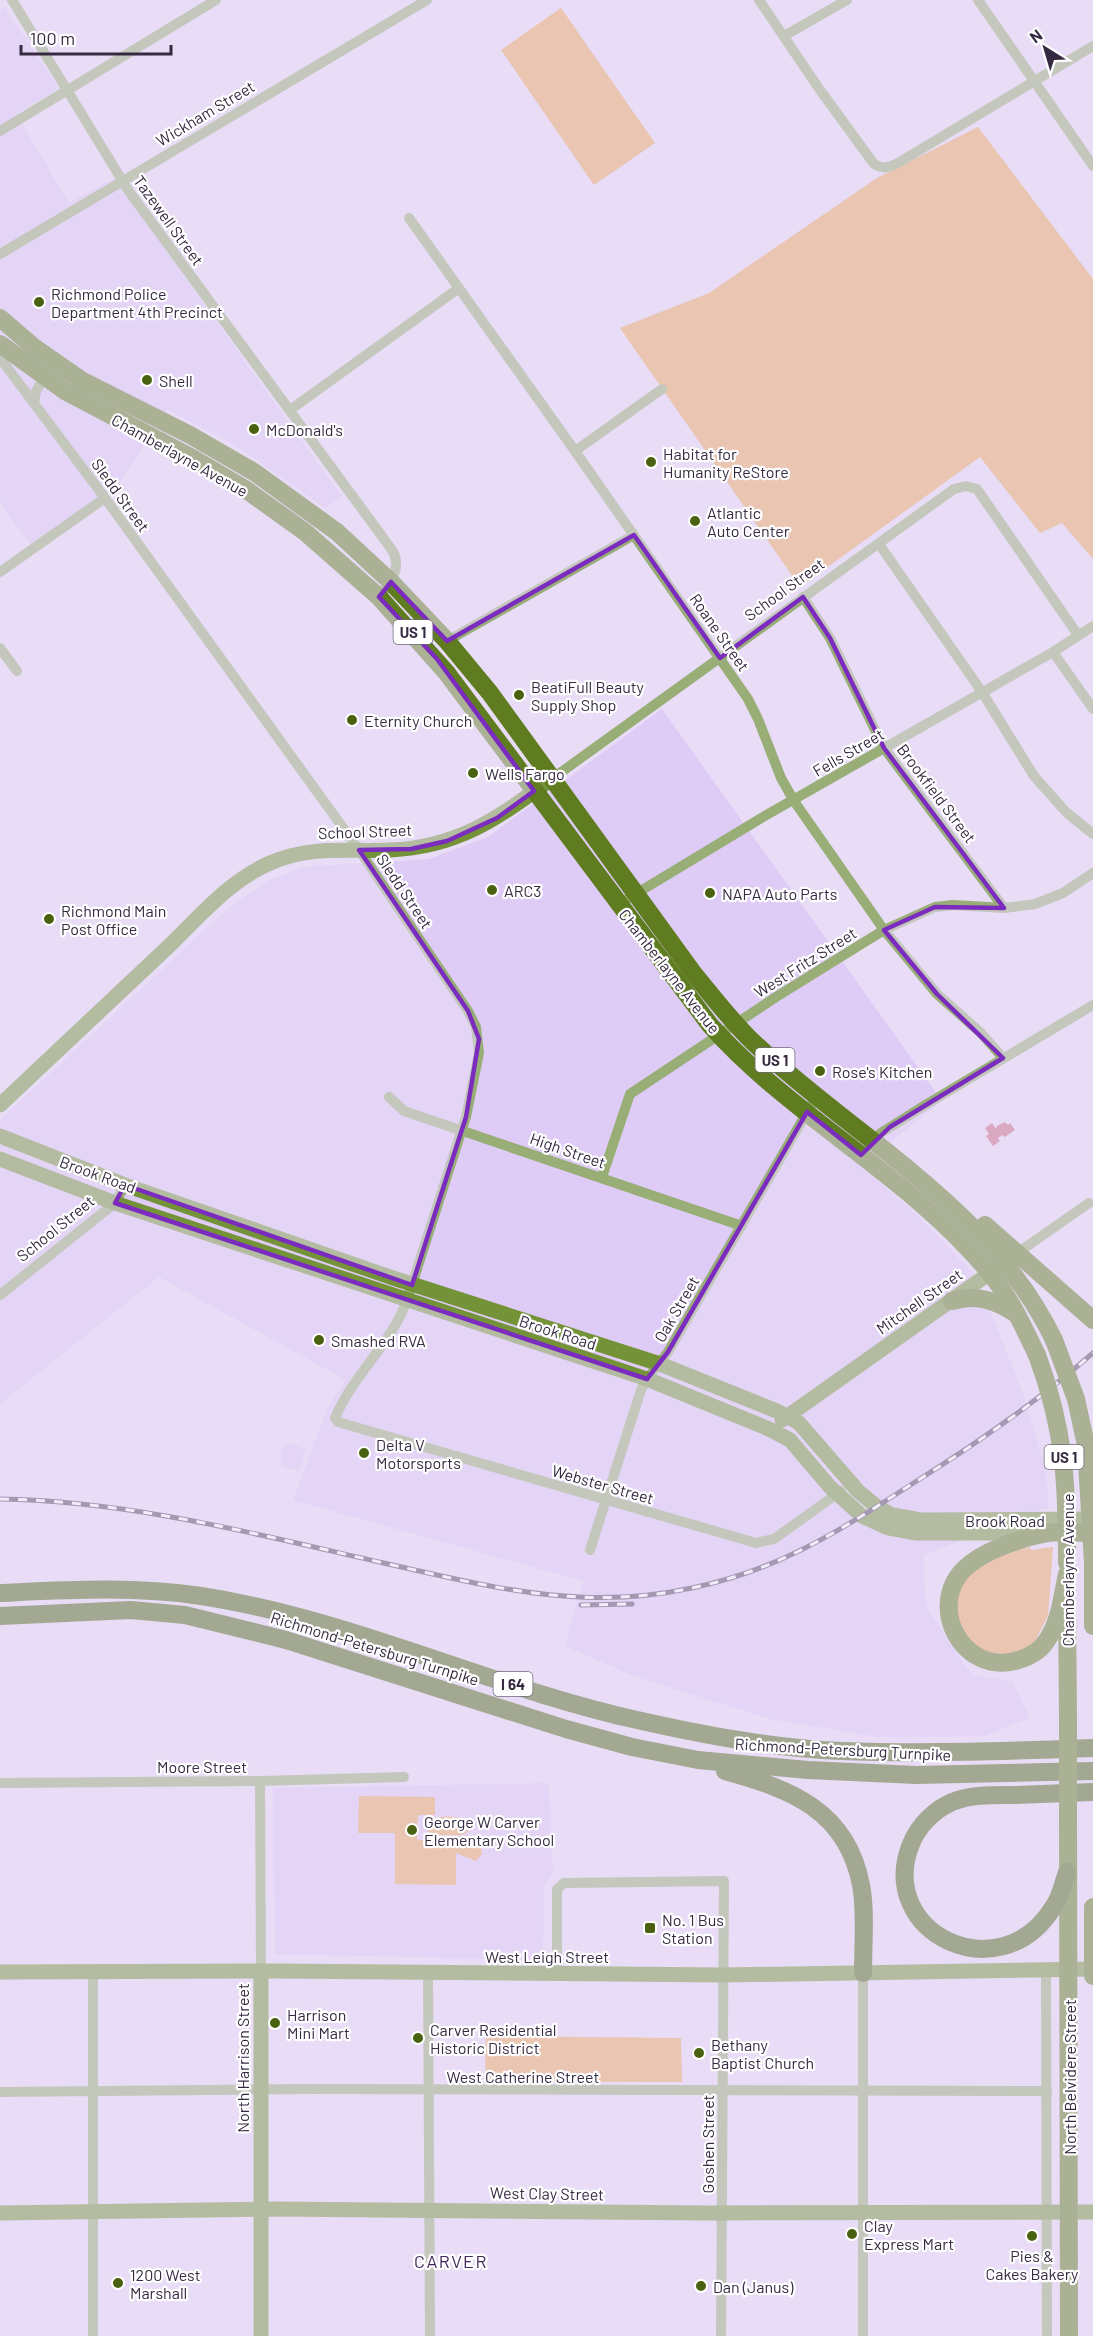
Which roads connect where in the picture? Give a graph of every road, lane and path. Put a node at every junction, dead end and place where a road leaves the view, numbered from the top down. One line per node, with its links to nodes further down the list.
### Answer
1 (12, 0): 10 (street, Tazewell Street)
2 (216, 0): 10 (street)
3 (427, 0): 13 (street, Wickham Street)
4 (759, 0): 7 (street)
5 (847, 0): 7 (street)
6 (978, 0): 9 (street)
7 (784, 36): 9 (street)
8 (1093, 46): 9 (street)
9 (1034, 82): 12 (street)
10 (67, 90): 11 (street); 13 (street, Tazewell Street)
11 (0, 131)
12 (1093, 166)
13 (122, 180): 15 (street, Wickham Street); 24 (street, Tazewell Street)
14 (409, 219): 16 (street, Roane Street)
15 (0, 254)
16 (459, 288): 24 (street); 25 (street, Roane Street)
17 (0, 318): 20 (main road, Chamberlayne Avenue / US 1)
18 (0, 344): 21 (main road, Chamberlayne Avenue / US 1)
19 (0, 358): 23 (street, Sledd Street)
20 (54, 362): 21 (street); 30 (main road, Chamberlayne Avenue / US 1)
21 (44, 377): 23 (street); 31 (main road, Chamberlayne Avenue / US 1)
22 (662, 389): 25 (street)
23 (34, 403): 26 (street, Sledd Street)
24 (290, 410): 30 (street, Tazewell Street)
25 (575, 451): 27 (street, Roane Street)
26 (105, 498): 29 (street); 47 (street, Sledd Street)
27 (634, 535): 35 (street); 38 (street, Roane Street)
28 (879, 544): 32 (street, School Street); 34 (street, School Street); 40 (street)
29 (0, 573)
30 (391, 582): 31 (street); 35 (main road, Chamberlayne Avenue / US 1)
31 (379, 597): 44 (main road, Chamberlayne Avenue / US 1)
32 (803, 597): 38 (street, School Street); 42 (street, Brookfield Street)
33 (1093, 626): 34 (street, Fells Street)
34 (1078, 635): 37 (street, Fells Street)
35 (447, 641): 43 (main road, Chamberlayne Avenue / US 1)
36 (0, 648): 39 (street)
37 (1053, 652): 40 (street, Fells Street); 41 (street)
38 (720, 658): 43 (street, School Street); 45 (street, Roane Street)
39 (17, 671)
40 (982, 692): 42 (street, Fells Street); 46 (street)
41 (1093, 709)
42 (884, 748): 45 (street, Fells Street); 51 (street, Brookfield Street)
43 (553, 778): 44 (main road, School Street); 49 (main road, Chamberlayne Avenue / US 1)
44 (534, 791): 47 (main road, School Street); 50 (main road, Chamberlayne Avenue / US 1)
45 (794, 801): 49 (street, Fells Street); 52 (street, Roane Street)
46 (1093, 834)
47 (359, 850): 59 (main road, School Street); 61 (street, Sledd Street)
48 (1093, 873): 51 (street, West Fritz Street)
49 (636, 894): 50 (street, Fells Street); 54 (main road, Chamberlayne Avenue / US 1)
50 (619, 904): 55 (main road, Chamberlayne Avenue / US 1)
51 (1004, 908): 52 (street, West Fritz Street)
52 (884, 930): 54 (street, West Fritz Street); 56 (street, Roane Street)
53 (1093, 1005): 56 (street)
54 (735, 1024): 55 (street, West Fritz Street); 57 (main road, Chamberlayne Avenue / US 1)
55 (719, 1036): 60 (main road, Chamberlayne Avenue / US 1); 66 (street, West Fritz Street)
56 (1003, 1058): 63 (street)
57 (817, 1095): 60 (street, Oak Street); 63 (main road, Chamberlayne Avenue / US 1)
58 (389, 1097): 61 (street, High Street)
59 (0, 1105)
60 (807, 1112): 64 (main road, Chamberlayne Avenue / US 1); 70 (street, Oak Street)
61 (462, 1130): 66 (street, High Street); 73 (street, Sledd Street)
62 (0, 1136): 67 (main road, Brook Road)
63 (873, 1140): 64 (street); 71 (main road, Chamberlayne Avenue / US 1)
64 (861, 1155): 72 (main road, Chamberlayne Avenue / US 1)
65 (0, 1159): 68 (main road, Brook Road)
66 (602, 1177): 70 (street, High Street)
67 (125, 1185): 68 (street, School Street); 73 (main road, Brook Road)
68 (115, 1203): 74 (street, School Street); 75 (main road, Brook Road)
69 (1089, 1203): 71 (street, Mitchell Street)
70 (742, 1226): 79 (street, Oak Street)
71 (1012, 1257): 72 (main road, Mitchell Street); 78 (main road, Chamberlayne Avenue); 91 (main road, Chamberlayne Avenue / US 1, bridge)
72 (990, 1273): 76 (main road, Mitchell Street); 77 (main road, Chamberlayne Avenue / US 1)
73 (412, 1285): 75 (street, Sledd Street); 79 (main road, Brook Road)
74 (0, 1295)
75 (407, 1300): 80 (main road, Brook Road); 82 (street, Sledd Street)
76 (952, 1300): 77 (main road); 81 (main road, Mitchell Street)
77 (1017, 1314): 92 (main road, Chamberlayne Avenue / US 1, bridge)
78 (1088, 1316)
79 (660, 1364): 80 (street, Oak Street); 81 (main road, Brook Road)
80 (647, 1379): 83 (main road, Brook Road); 86 (street, Oak Street)
81 (787, 1416): 83 (main road, Mitchell Street); 84 (main road, Brook Road)
82 (335, 1418): 86 (street, Webster Street)
83 (770, 1429): 85 (main road, Brook Road)
84 (850, 1484): 85 (street, Webster Street); 87 (main road, Brook Road)
85 (837, 1494): 86 (street, Webster Street); 88 (main road, Brook Road)
86 (604, 1500): 90 (street, Oak Street)
87 (1093, 1520)
88 (1044, 1533): 89 (main road, Brook Road); 92 (main road)
89 (1093, 1533)
90 (590, 1550)
91 (1092, 1563): 95 (main road, Chamberlayne Avenue / US 1)
92 (1067, 1568): 103 (main road, Chamberlayne Avenue / US 1, bridge)
93 (0, 1593): 96 (highway, Richmond-Petersburg Turnpike / I 64)
94 (0, 1616): 97 (highway, Richmond-Petersburg Turnpike / I 64)
95 (1093, 1626)
96 (1093, 1748)
97 (698, 1760): 98 (highway, Richmond-Petersburg Turnpike / I 64); 114 (highway)
98 (1093, 1771)
99 (404, 1777): 100 (street, Moore Street)
100 (260, 1781): 101 (street, Moore Street); 109 (street, North Harrison Street)
101 (0, 1783)
102 (1093, 1792): 104 (highway)
103 (1068, 1819): 104 (main road, North Belvidere Street / US 1)
104 (1067, 1872): 107 (main road, North Belvidere Street / US 1)
105 (1093, 1907): 108 (main road)
106 (1047, 1970): 107 (main road, West Leigh Street); 114 (main road, West Leigh Street); 120 (street)
107 (1069, 1970): 108 (main road, West Leigh Street); 129 (main road, North Belvidere Street / US 1)
108 (1093, 1970): 116 (main road)
109 (261, 1971): 111 (main road, West Leigh Street); 112 (main road, West Leigh Street); 117 (main road, North Harrison Street)
110 (0, 1972): 111 (main road, West Leigh Street)
111 (93, 1972): 122 (street)
112 (428, 1973): 113 (main road, West Leigh Street); 118 (street)
113 (557, 1974): 115 (main road, West Leigh Street); 115 (street, Goshen Street)
114 (863, 1974): 115 (main road, West Leigh Street); 123 (street)
115 (724, 1975): 119 (street, Goshen Street)
116 (1093, 1976)
117 (260, 2090): 118 (street, West Catherine Street); 122 (street, West Catherine Street); 124 (main road, North Harrison Street)
118 (429, 2091): 119 (street, West Catherine Street); 125 (street)
119 (723, 2091): 123 (street, West Catherine Street); 132 (street, Goshen Street)
120 (1047, 2091): 123 (street, West Catherine Street); 128 (street)
121 (0, 2092): 122 (street, West Catherine Street)
122 (92, 2092): 126 (street)
123 (863, 2092): 127 (street)
124 (261, 2210): 125 (main road, West Clay Street); 126 (main road, West Clay Street); 134 (main road, North Harrison Street)
125 (430, 2210): 132 (main road, West Clay Street); 135 (street)
126 (92, 2212): 131 (main road, West Clay Street); 133 (street)
127 (865, 2212): 128 (main road, West Clay Street); 132 (main road, West Clay Street); 137 (street)
128 (1048, 2212): 129 (main road, West Clay Street); 138 (street)
129 (1070, 2212): 130 (main road, West Clay Street); 139 (main road, North Belvidere Street / US 1)
130 (1093, 2212)
131 (0, 2213)
132 (722, 2213): 136 (street, Goshen Street)
133 (93, 2336)
134 (261, 2336)
135 (430, 2336)
136 (721, 2336)
137 (863, 2336)
138 (1047, 2336)
139 (1069, 2336)

